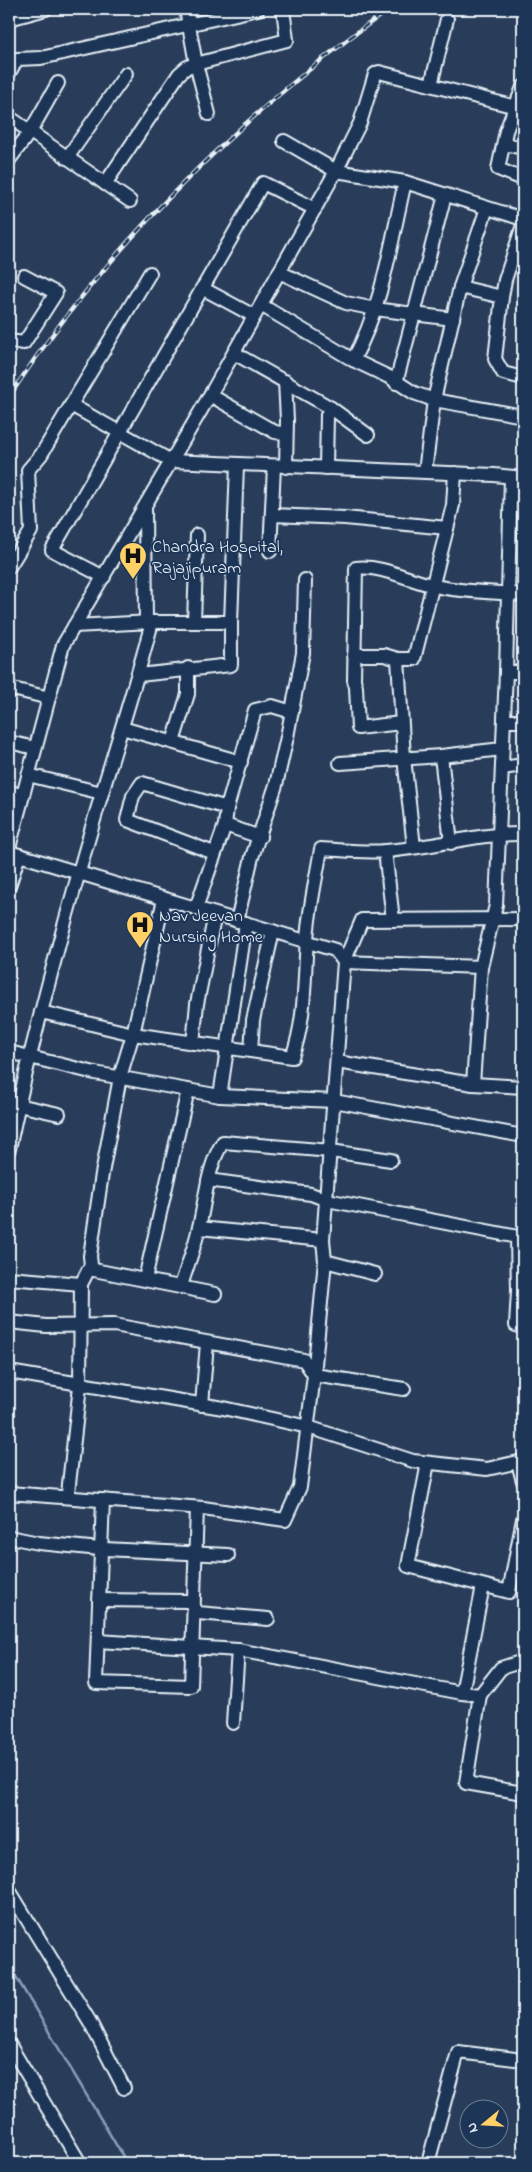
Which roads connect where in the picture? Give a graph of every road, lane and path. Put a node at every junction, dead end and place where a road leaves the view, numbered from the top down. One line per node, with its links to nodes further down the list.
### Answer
1 (186, 9): 7 (street)
2 (258, 9): 7 (street)
3 (283, 9): 8 (street)
4 (40, 10): 6 (street)
5 (447, 18): 12 (street)
6 (9, 19)
7 (189, 23): 8 (street); 9 (street)
8 (196, 64): 15 (street); 26 (street)
9 (9, 73)
10 (126, 74): 21 (street)
11 (58, 83): 17 (street)
12 (431, 85): 14 (street); 23 (street)
13 (523, 87): 14 (street)
14 (516, 107): 19 (street)
15 (209, 114)
16 (9, 118): 17 (street)
17 (30, 132): 21 (street); 22 (street)
18 (284, 141): 23 (street)
19 (504, 144): 20 (street); 24 (street)
20 (523, 148)
21 (67, 158): 26 (street)
22 (9, 160)
23 (336, 171): 25 (street); 30 (street)
24 (523, 179)
25 (405, 182): 27 (street); 39 (street)
26 (105, 184): 28 (street)
27 (444, 195): 29 (street); 41 (street)
28 (130, 201)
29 (487, 208): 31 (street); 36 (street)
30 (315, 209): 33 (street); 37 (street)
31 (523, 220)
32 (523, 225): 38 (street)
33 (279, 272): 39 (street); 40 (street)
34 (150, 273): 51 (street)
35 (24, 276): 43 (street)
36 (460, 287): 38 (street); 42 (street)
37 (202, 288): 40 (street); 54 (street)
38 (502, 297): 46 (street)
39 (375, 309): 41 (street); 45 (street)
40 (257, 310): 44 (street); 45 (street)
41 (412, 313): 42 (street); 48 (street)
42 (453, 319): 50 (street)
43 (9, 341)
44 (234, 354): 47 (street); 49 (street)
45 (353, 360): 48 (street)
46 (523, 378)
47 (286, 381): 52 (street); 55 (street)
48 (396, 383): 50 (street)
49 (210, 395): 55 (street); 57 (street)
50 (434, 400): 53 (street); 61 (street)
51 (71, 405): 54 (street); 69 (street)
52 (331, 408): 56 (street); 60 (street)
53 (523, 416)
54 (120, 432): 57 (street); 70 (street)
55 (286, 434): 59 (street)
56 (368, 436)
57 (171, 461): 58 (street); 64 (street)
58 (237, 465): 59 (street); 77 (street)
59 (280, 466): 60 (street); 65 (street)
60 (326, 468): 61 (street)
61 (425, 472): 62 (street)
62 (455, 473): 63 (street); 66 (street)
63 (517, 478): 73 (street)
64 (145, 506): 70 (street); 75 (street)
65 (272, 515): 66 (street); 68 (street)
66 (447, 528): 72 (street)
67 (197, 535): 76 (street)
68 (270, 551)
69 (9, 567)
70 (104, 577): 78 (street)
71 (305, 580): 87 (street)
72 (432, 586): 73 (street); 79 (street); 80 (street)
73 (508, 593): 74 (street); 82 (street)
74 (523, 595)
75 (149, 622): 76 (street); 78 (street); 84 (street)
76 (194, 622): 77 (street)
77 (231, 622): 81 (street)
78 (74, 626): 86 (street)
79 (354, 655): 80 (street); 90 (street)
80 (398, 659): 90 (street)
81 (188, 668): 84 (street); 93 (street)
82 (506, 672): 83 (street); 88 (street)
83 (523, 672)
84 (139, 675): 91 (street)
85 (9, 688): 86 (street)
86 (49, 698): 94 (street)
87 (292, 712): 98 (street); 110 (street)
88 (504, 721): 89 (street); 95 (street)
89 (523, 722)
90 (401, 723): 97 (street)
91 (122, 728): 93 (street); 104 (street)
92 (9, 742): 94 (street)
93 (173, 742): 98 (street)
94 (35, 748): 102 (street)
95 (502, 749): 96 (street); 101 (street)
96 (441, 756): 97 (street); 111 (street)
97 (404, 758): 99 (street); 112 (street)
98 (241, 762): 106 (street)
99 (340, 763)
100 (523, 765): 101 (street)
101 (502, 768): 108 (street)
102 (28, 775): 104 (street); 105 (street)
103 (9, 792): 105 (street)
104 (102, 793): 116 (street)
105 (23, 795): 113 (street)
106 (227, 808): 107 (street); 115 (street)
107 (225, 825): 110 (street); 115 (street)
108 (500, 834): 109 (street); 111 (street); 122 (street)
109 (523, 834)
110 (260, 837): 124 (street)
111 (451, 843): 112 (street)
112 (414, 847): 114 (street)
113 (12, 851): 116 (street); 117 (street)
114 (385, 851): 123 (street); 126 (street)
115 (214, 852): 119 (street)
116 (80, 872): 118 (street); 129 (street)
117 (9, 886)
118 (164, 899): 119 (street); 130 (street)
119 (196, 908): 120 (street)
120 (215, 914): 124 (street); 131 (street)
121 (523, 918): 122 (street)
122 (492, 919): 123 (street); 128 (street)
123 (393, 920): 127 (street)
124 (242, 922): 125 (street); 132 (street)
125 (273, 931): 126 (street); 133 (street)
126 (306, 942): 127 (street); 133 (street)
127 (344, 962): 128 (street); 136 (street)
128 (481, 967): 138 (street)
129 (41, 1012): 130 (street); 135 (street)
130 (133, 1034): 131 (street); 137 (street)
131 (193, 1043): 132 (street)
132 (228, 1048): 133 (street); 141 (street)
133 (251, 1051)
134 (9, 1052): 135 (street)
135 (28, 1057): 137 (street); 143 (street)
136 (337, 1062): 138 (street); 142 (street)
137 (120, 1077): 140 (street); 155 (street)
138 (473, 1084): 139 (street)
139 (523, 1087)
140 (188, 1090): 141 (street); 158 (street)
141 (220, 1096): 142 (street)
142 (334, 1102): 145 (street); 147 (street)
143 (13, 1104): 144 (street); 146 (street)
144 (59, 1114)
145 (523, 1136)
146 (9, 1149)
147 (331, 1151): 148 (street); 149 (street); 150 (street)
148 (391, 1160)
149 (208, 1180): 150 (street); 151 (street)
150 (327, 1200): 152 (street); 153 (street)
151 (199, 1228): 153 (street); 160 (street)
152 (520, 1238): 164 (street)
153 (324, 1240): 154 (street)
154 (324, 1261): 156 (street); 167 (street)
155 (89, 1269): 158 (street); 159 (street)
156 (375, 1274)
157 (9, 1278): 159 (street)
158 (145, 1279): 160 (street)
159 (81, 1284): 163 (street)
160 (181, 1286): 161 (street)
161 (215, 1294)
162 (9, 1322): 163 (street)
163 (81, 1325): 165 (street); 168 (street)
164 (523, 1328)
165 (207, 1343): 167 (street); 170 (street)
166 (9, 1372): 168 (street)
167 (314, 1375): 169 (street); 171 (street)
168 (80, 1386): 170 (street); 176 (street)
169 (404, 1389)
170 (202, 1405): 171 (street)
171 (308, 1427): 172 (street); 178 (street)
172 (428, 1462): 173 (street); 185 (street)
173 (520, 1462): 174 (street)
174 (523, 1481)
175 (9, 1493): 177 (street)
176 (68, 1493)
177 (103, 1500): 178 (street); 182 (street)
178 (197, 1508): 183 (street)
179 (523, 1519): 181 (street)
180 (9, 1536): 182 (street)
181 (522, 1539): 185 (street)
182 (102, 1549): 183 (street); 186 (street)
183 (196, 1554): 184 (street); 187 (street)
184 (228, 1555)
185 (483, 1586): 193 (street)
186 (99, 1600): 187 (street); 189 (street)
187 (194, 1607): 188 (street); 190 (street)
188 (268, 1619)
189 (98, 1641): 190 (street); 190 (street)
190 (191, 1648): 191 (street)
191 (238, 1650): 193 (street); 195 (street)
192 (523, 1661): 194 (street)
193 (462, 1693): 194 (street)
194 (480, 1695): 196 (street)
195 (232, 1723)
196 (523, 1793)
197 (9, 1890): 200 (street)
198 (9, 2044): 201 (street)
199 (523, 2060): 202 (street)
200 (124, 2088)
201 (80, 2163)
202 (428, 2163)

